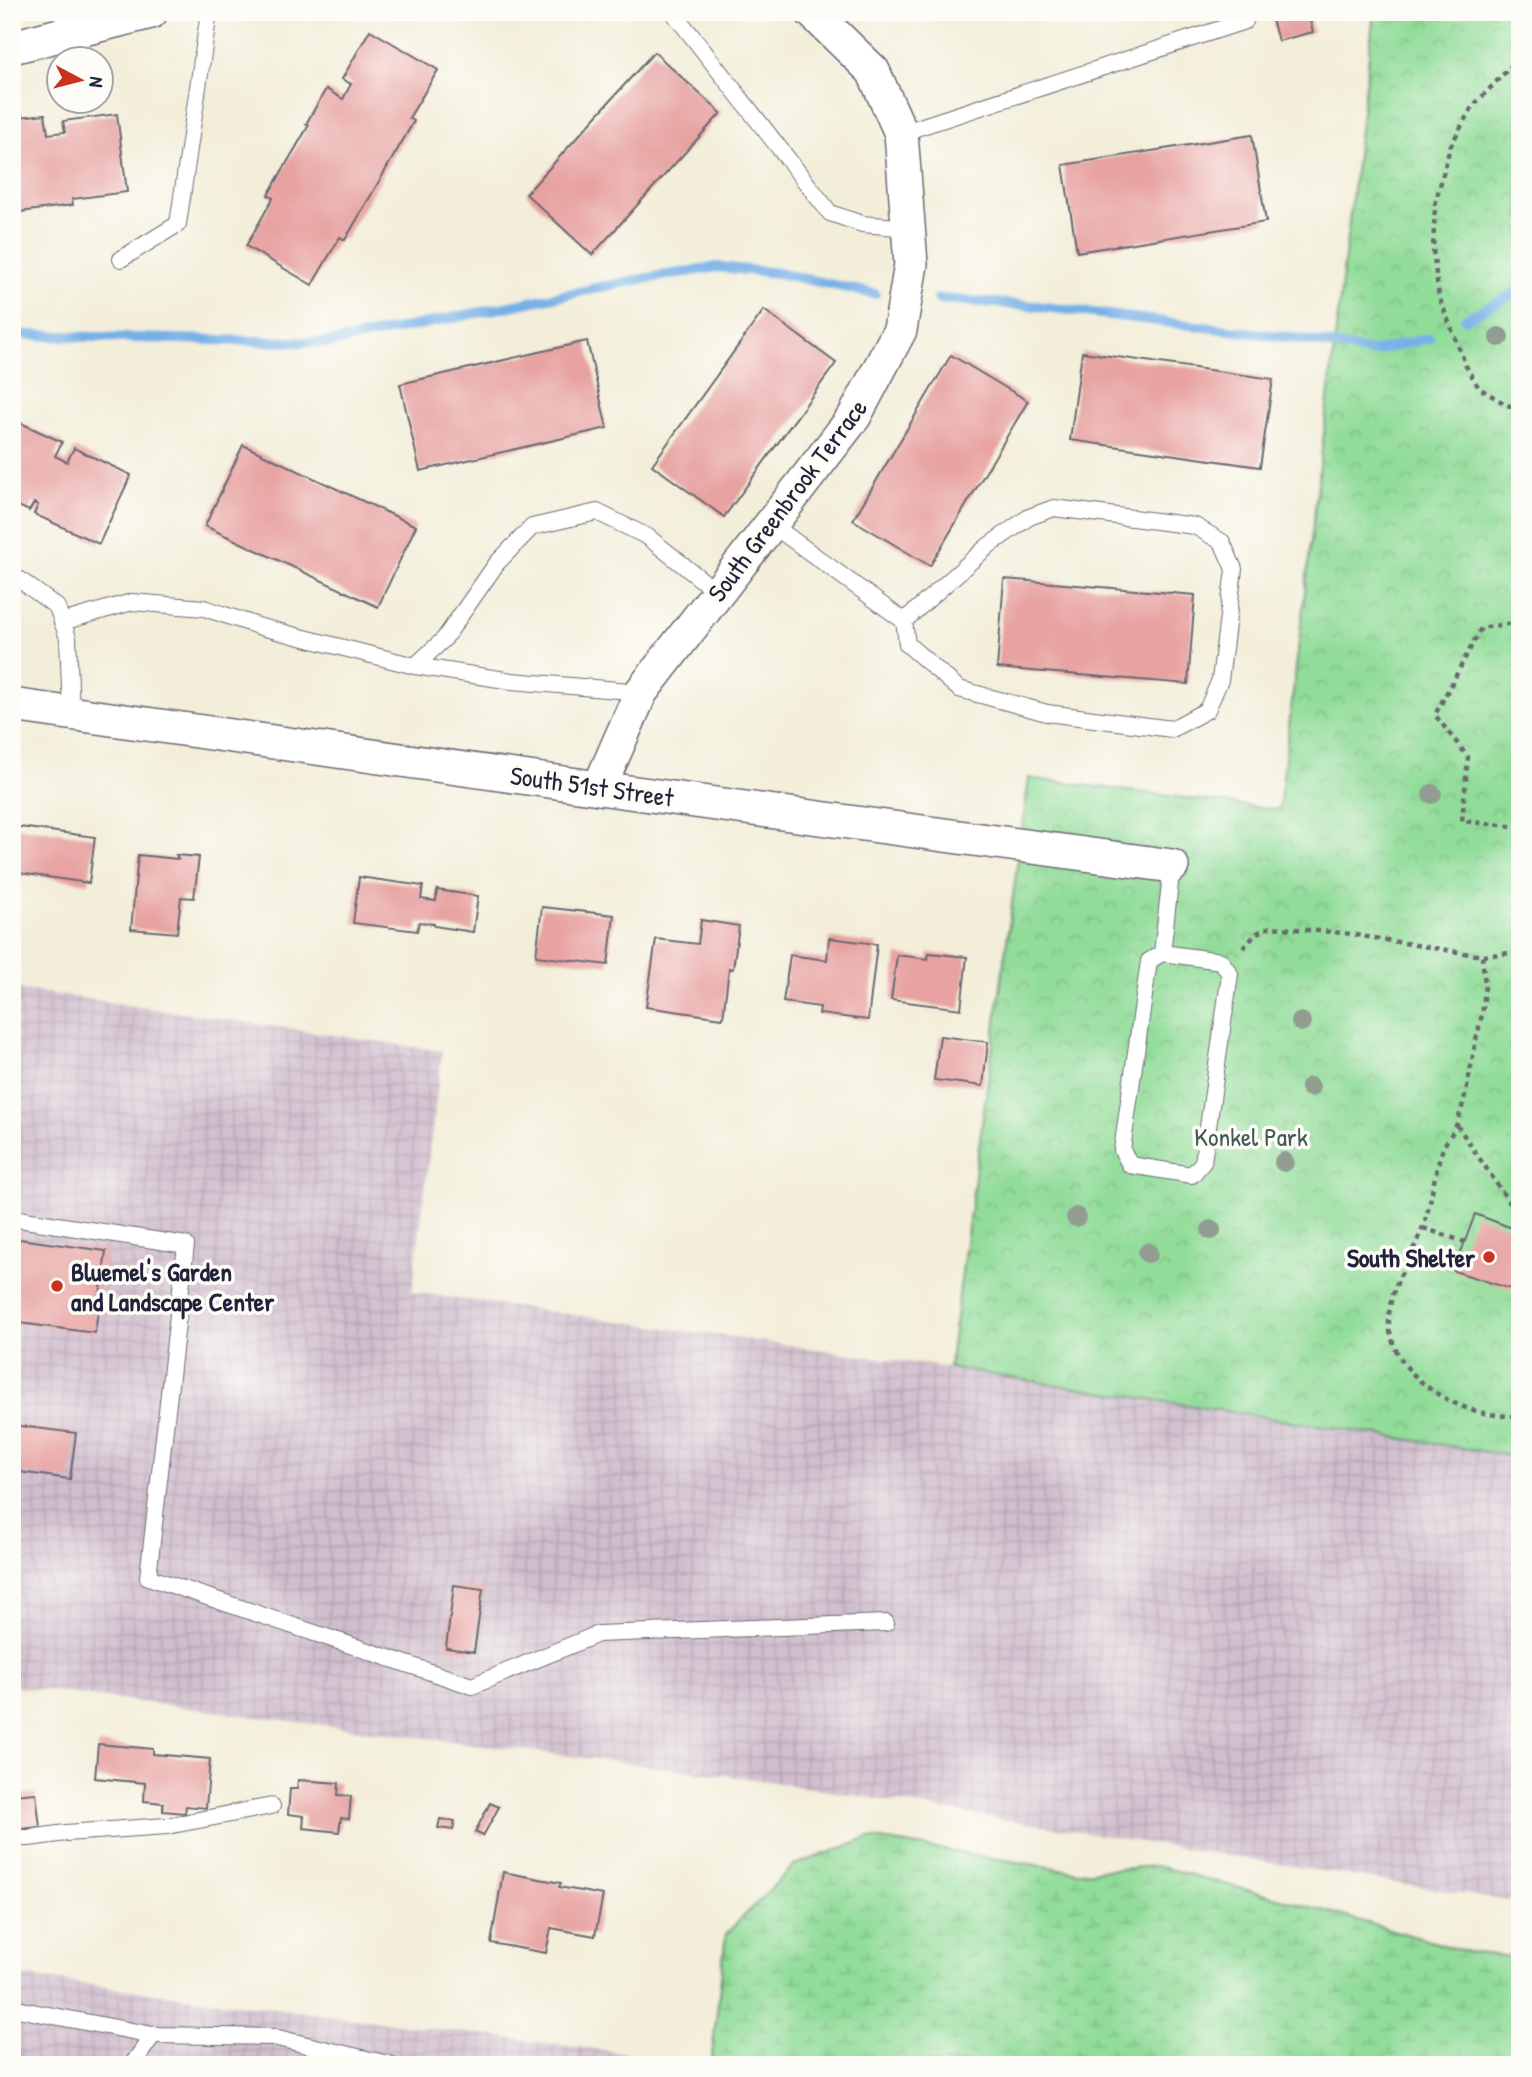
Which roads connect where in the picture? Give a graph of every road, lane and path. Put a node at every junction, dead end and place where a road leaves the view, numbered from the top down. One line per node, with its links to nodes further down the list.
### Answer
1 (151, 12): 6 (street)
2 (209, 12): 10 (lane)
3 (673, 12): 9 (lane)
4 (812, 12): 8 (street, South Greenbrook Terrace)
5 (1245, 22): 8 (lane)
6 (12, 47)
7 (1520, 57): 11 (path)
8 (901, 133): 9 (street, South Greenbrook Terrace)
9 (909, 228): 12 (street, South Greenbrook Terrace)
10 (121, 259)
11 (1520, 409)
12 (771, 524): 16 (street, South Greenbrook Terrace); 17 (lane)
13 (1520, 547): 14 (path)
14 (1520, 565)
15 (12, 579): 18 (lane)
16 (718, 593): 20 (lane); 21 (street, South Greenbrook Terrace)
17 (904, 621): 17 (lane)
18 (62, 622): 20 (lane); 23 (lane)
19 (1520, 622): 25 (path)
20 (415, 666): 21 (lane)
21 (641, 692): 24 (street, South Greenbrook Terrace)
22 (12, 705): 23 (street, South 51st Street)
23 (71, 712): 24 (street, South 51st Street)
24 (599, 788): 27 (street, South 51st Street)
25 (1519, 827): 26 (path)
26 (1520, 834)
27 (1172, 866): 29 (lane)
28 (1520, 952): 30 (path)
29 (1162, 953): 31 (lane); 31 (lane)
30 (1482, 956): 31 (path); 32 (path)
31 (1225, 967)
32 (1457, 1125): 34 (path); 35 (path)
33 (12, 1218): 38 (lane)
34 (1423, 1228): 36 (path); 37 (path)
35 (1518, 1230)
36 (1465, 1242)
37 (1520, 1415)
38 (886, 1623)
39 (272, 1806): 40 (lane)
40 (12, 1838)
41 (12, 2008): 42 (lane)
42 (153, 2035): 43 (lane); 44 (lane)
43 (132, 2065)
44 (392, 2065)

